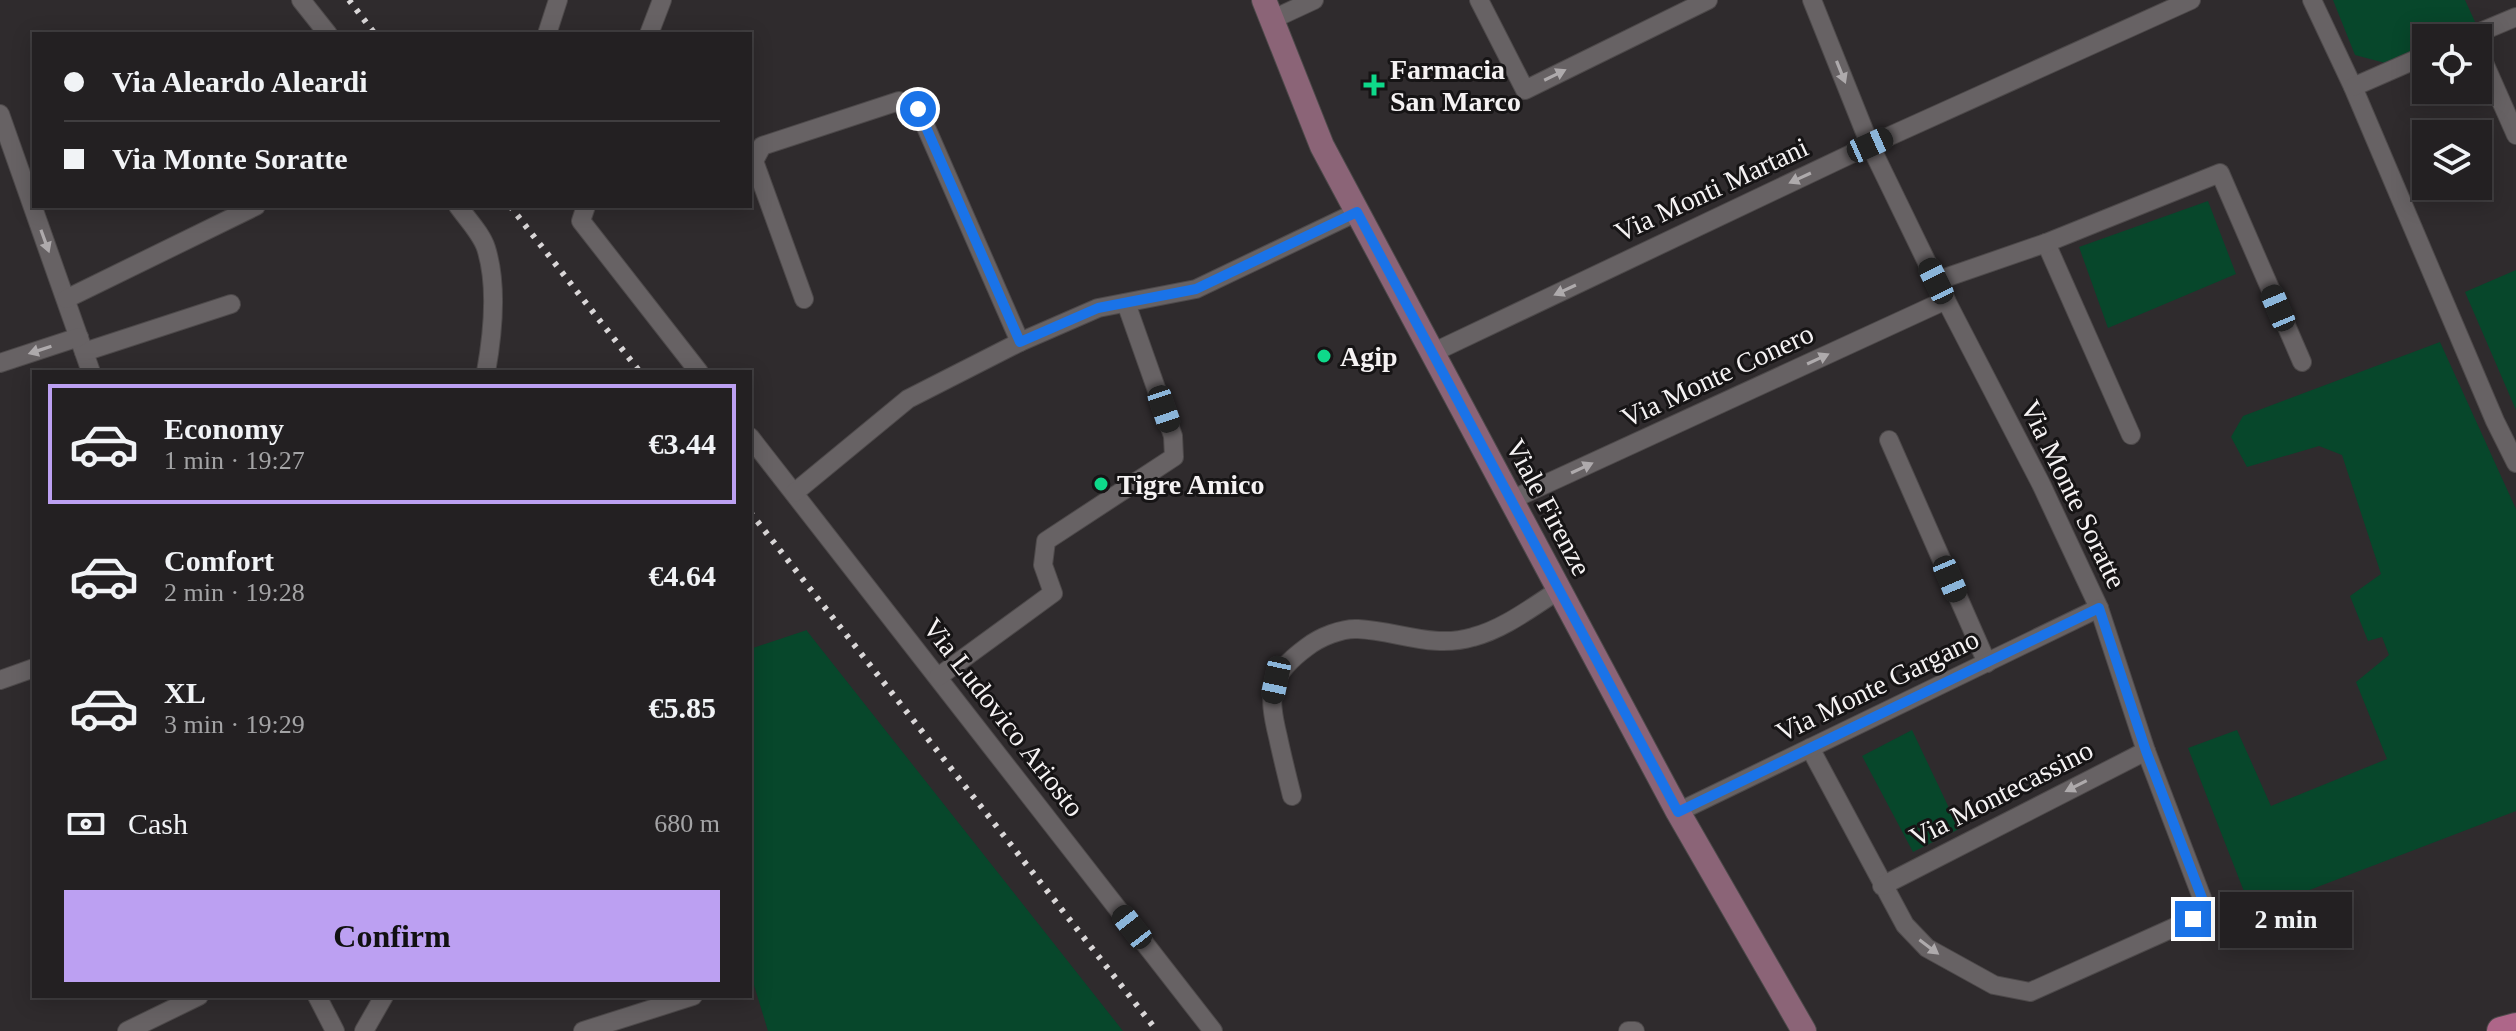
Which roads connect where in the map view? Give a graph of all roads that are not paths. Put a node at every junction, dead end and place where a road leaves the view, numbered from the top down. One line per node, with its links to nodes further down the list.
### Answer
1 (301, 0): 13 (street)
2 (558, 0): 14 (street)
3 (662, 0): 15 (street)
4 (1314, 0): 10 (street)
5 (1479, 0): 6 (street, one-way to 6)
6 (1708, 0)
7 (1812, 0): 22 (street, Via Monte Soratte, one-way to 22)
8 (2191, 0): 22 (street, Via Monti Martani)
9 (2312, 0): 18 (street)
10 (1267, 10): 25 (main road, Viale Firenze)
11 (2516, 17): 12 (street)
12 (2492, 30)
13 (326, 32)
14 (548, 32)
15 (650, 32)
16 (2412, 61): 18 (street)
17 (2492, 83): 20 (street)
18 (2353, 87): 45 (street)
19 (0, 114): 21 (street)
20 (2516, 135)
21 (4, 142): 29 (street, one-way to 29)
22 (1870, 145): 28 (street, Via Monte Soratte); 36 (street, Via Monti Martani, one-way to 36)
23 (252, 208): 29 (street)
24 (459, 208): 40 (street)
25 (1357, 212): 32 (street); 36 (main road, Viale Firenze)
26 (584, 214): 41 (street)
27 (2046, 243): 28 (street); 37 (street); 42 (street)
28 (1936, 281): 31 (street, Via Monte Soratte)
29 (66, 299): 35 (street)
30 (804, 299): 34 (street)
31 (1946, 300): 47 (street, Via Monte Conero, one-way to 31); 49 (street, Via Monte Soratte)
32 (1126, 303): 34 (street); 52 (street)
33 (231, 304): 35 (street)
34 (1020, 342): 46 (street)
35 (82, 344): 38 (street, one-way to 38); 39 (street)
36 (1432, 353): 47 (main road, Viale Firenze)
37 (2302, 362)
38 (0, 363)
39 (90, 370)
40 (486, 370)
41 (698, 370)
42 (2131, 435)
43 (752, 440): 46 (street, Via Ludovico Ariosto)
44 (1889, 440): 50 (street)
45 (2516, 463)
46 (794, 493): 52 (street, Via Ludovico Ariosto)
47 (1511, 500): 48 (main road, Viale Firenze)
48 (1559, 590): 56 (street); 57 (main road, Viale Firenze)
49 (2099, 608): 50 (street, Via Monte Gargano); 55 (street, Via Monte Soratte)
50 (1987, 663): 54 (street, Via Monte Gargano)
51 (32, 669): 53 (street)
52 (938, 677): 68 (street, Via Ludovico Ariosto)
53 (0, 680)
54 (1810, 748): 57 (street, Via Monte Gargano); 58 (street)
55 (2146, 751): 58 (street, Via Montecassino, one-way to 58); 58 (street, Via Monte Soratte, one-way to 55)
56 (1292, 796)
57 (1678, 812): 71 (main road, Viale Firenze)
58 (1882, 886)
59 (195, 998): 64 (street)
60 (318, 998): 65 (street)
61 (383, 998): 66 (street)
62 (687, 998): 67 (street)
63 (2516, 1027): 72 (main road)
64 (127, 1031)
65 (335, 1031)
66 (364, 1031)
67 (583, 1031)
68 (1213, 1031)
69 (1628, 1031): 70 (street)
70 (1635, 1031)
71 (1804, 1031)
72 (2501, 1031)

